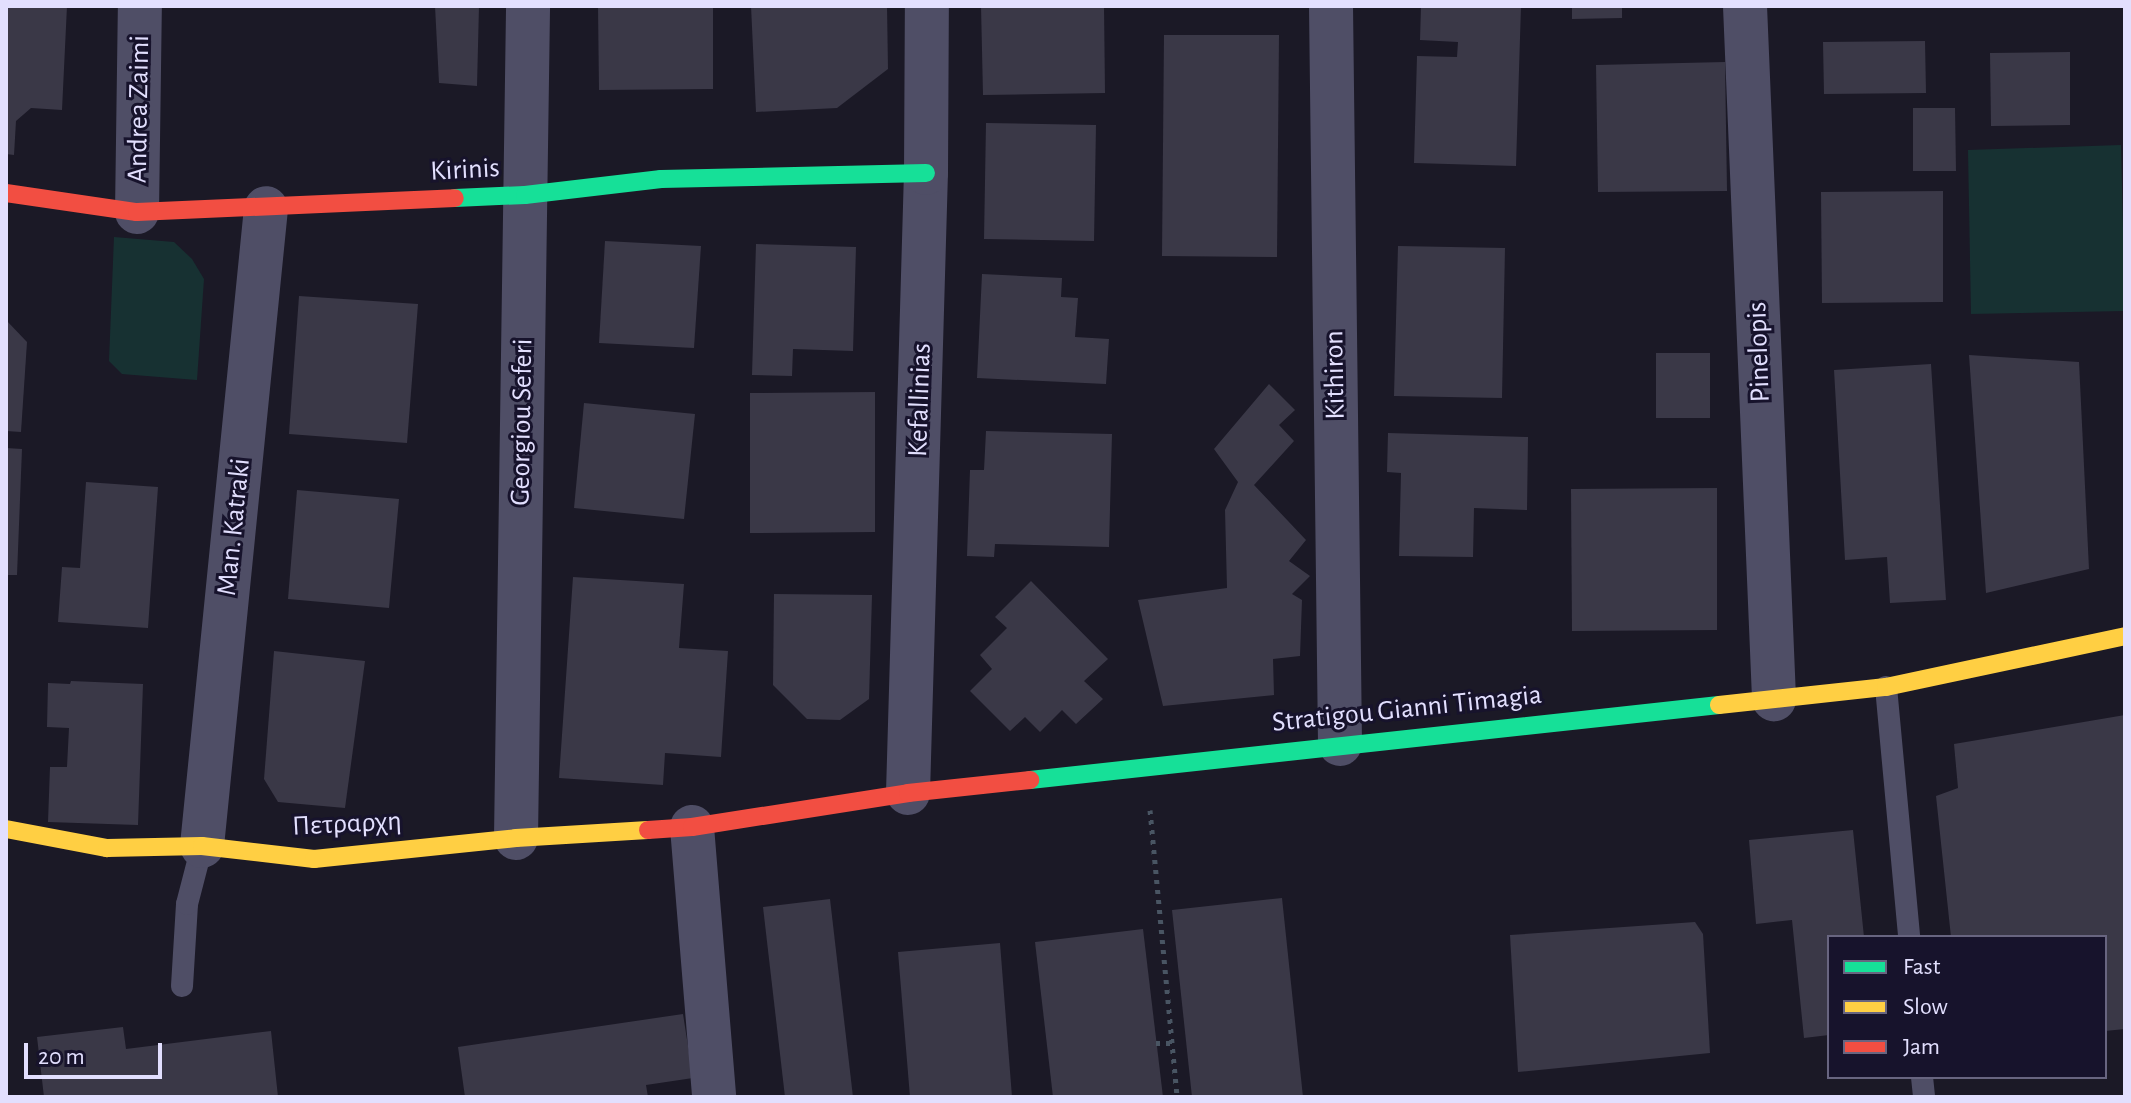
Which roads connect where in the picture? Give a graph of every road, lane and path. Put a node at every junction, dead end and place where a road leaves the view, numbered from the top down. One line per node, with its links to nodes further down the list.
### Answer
1 (140, 6): 10 (street, Andrea Zaimi)
2 (528, 6): 8 (street, Georgiou Seferi)
3 (927, 6): 6 (street, Kefallinias)
4 (1331, 6): 14 (street, Kithiron)
5 (1745, 6): 13 (street, Pinelopis)
6 (926, 173): 8 (street, Kirinis); 16 (street, Kefallinias)
7 (6, 193): 10 (street, Kirinis)
8 (525, 195): 9 (street, Kirinis); 19 (street, Georgiou Seferi)
9 (266, 208): 10 (street, Kirinis); 20 (street, Man. Katraki)
10 (137, 212)
11 (2125, 636): 12 (street, Stratigou Gianni Timagia)
12 (1886, 687): 13 (street, Stratigou Gianni Timagia); 21 (lane)
13 (1774, 699): 14 (street, Stratigou Gianni Timagia)
14 (1340, 744): 15 (street, Stratigou Gianni Timagia)
15 (1146, 765): 16 (street, Stratigou Gianni Timagia); 24 (path)
16 (908, 793): 17 (street, Stratigou Gianni Timagia)
17 (692, 827): 19 (street, Πετραρχη); 25 (street)
18 (6, 829): 20 (street, Πετραρχη)
19 (516, 838): 20 (street, Πετραρχη)
20 (202, 846): 22 (lane)
21 (1909, 935)
22 (182, 986)
23 (1156, 1043): 24 (path)
24 (1172, 1043): 26 (path)
25 (714, 1097)
26 (1177, 1097)

